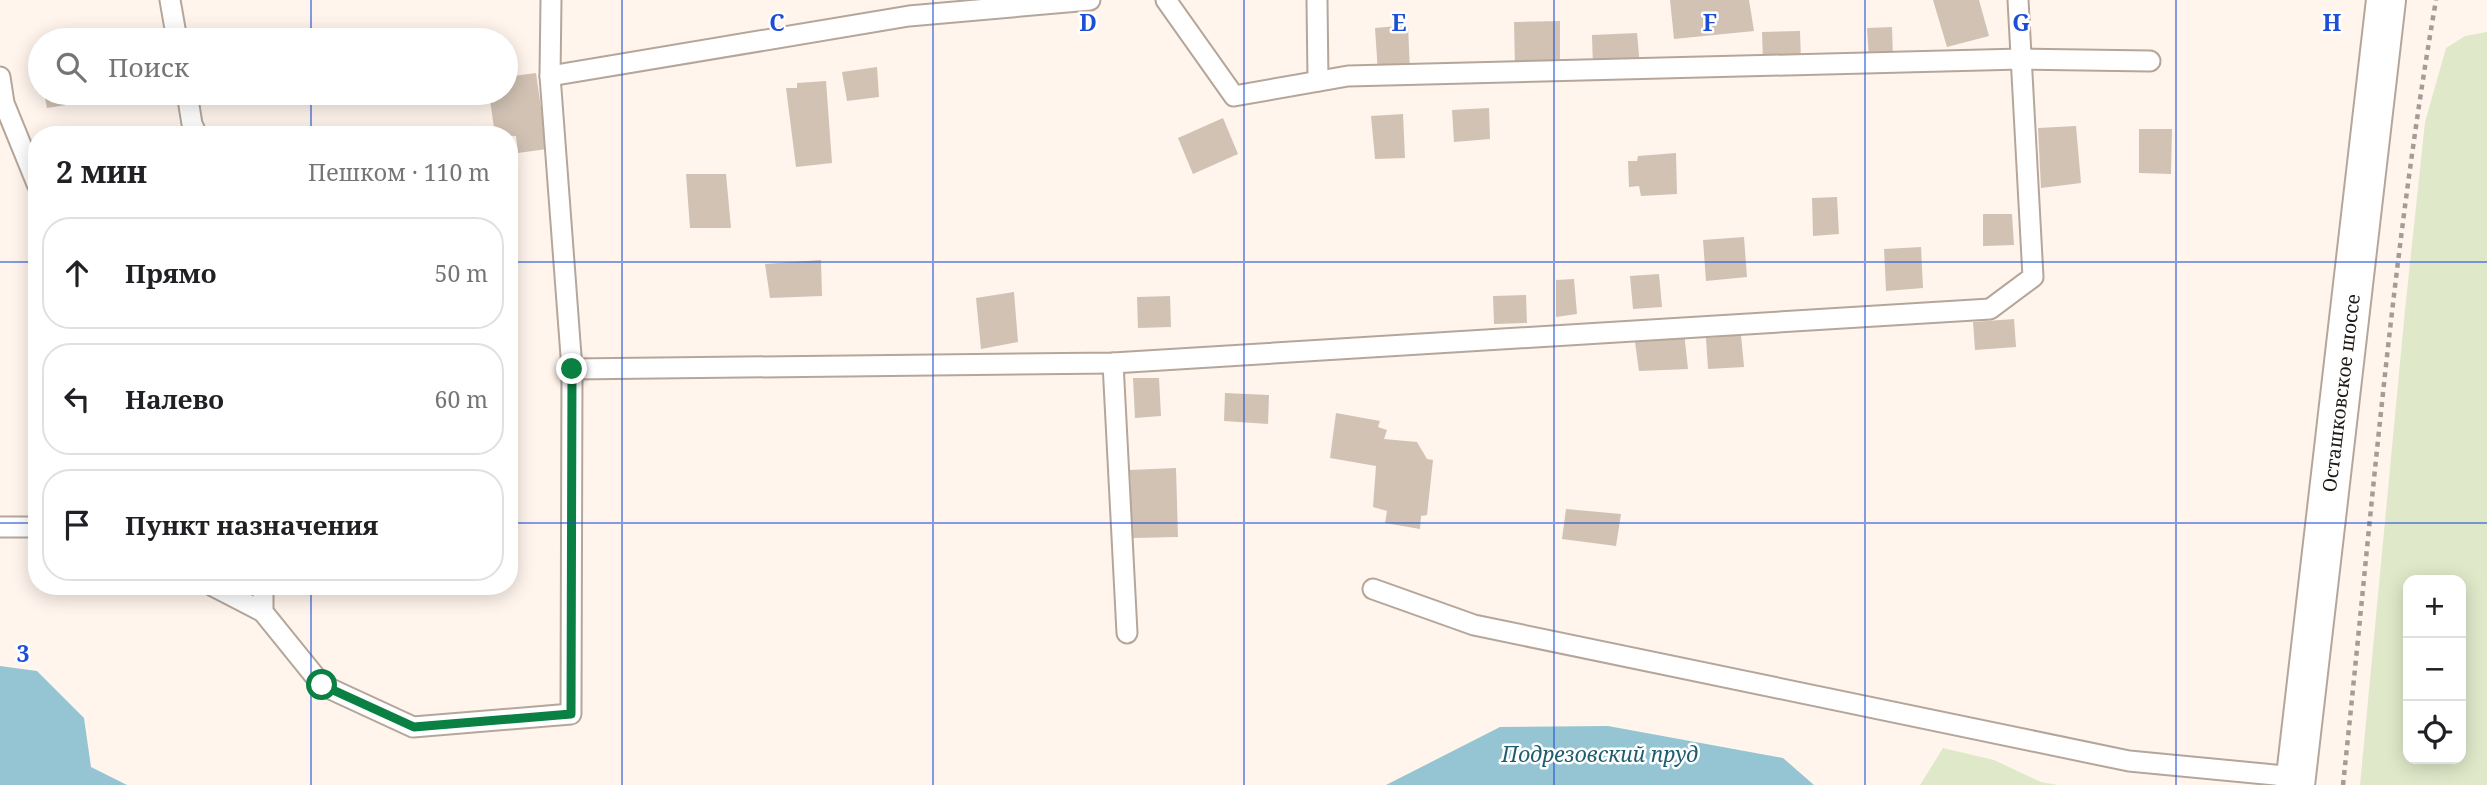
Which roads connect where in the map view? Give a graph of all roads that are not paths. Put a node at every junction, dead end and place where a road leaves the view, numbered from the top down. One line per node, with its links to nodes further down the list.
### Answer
1 (170, 0): 8 (lane)
2 (551, 0): 11 (lane)
3 (1090, 0): 11 (lane)
4 (1166, 0): 13 (lane)
5 (1317, 0): 13 (lane)
6 (2018, 0): 9 (lane)
7 (2386, 0): 26 (main road, Осташковское шоссе)
8 (175, 28)
9 (2021, 59): 10 (lane); 13 (lane); 17 (lane)
10 (2150, 61)
11 (550, 76): 18 (lane)
12 (0, 77): 16 (lane)
13 (1318, 81)
14 (189, 105): 15 (lane)
15 (193, 126)
16 (28, 162)
17 (1112, 363): 18 (lane); 25 (lane)
18 (572, 369): 24 (lane)
19 (0, 527): 20 (lane)
20 (28, 527)
21 (1373, 589): 26 (lane)
22 (230, 595): 24 (lane)
23 (263, 595): 24 (lane)
24 (263, 612)
25 (1126, 633)
26 (2295, 781)

